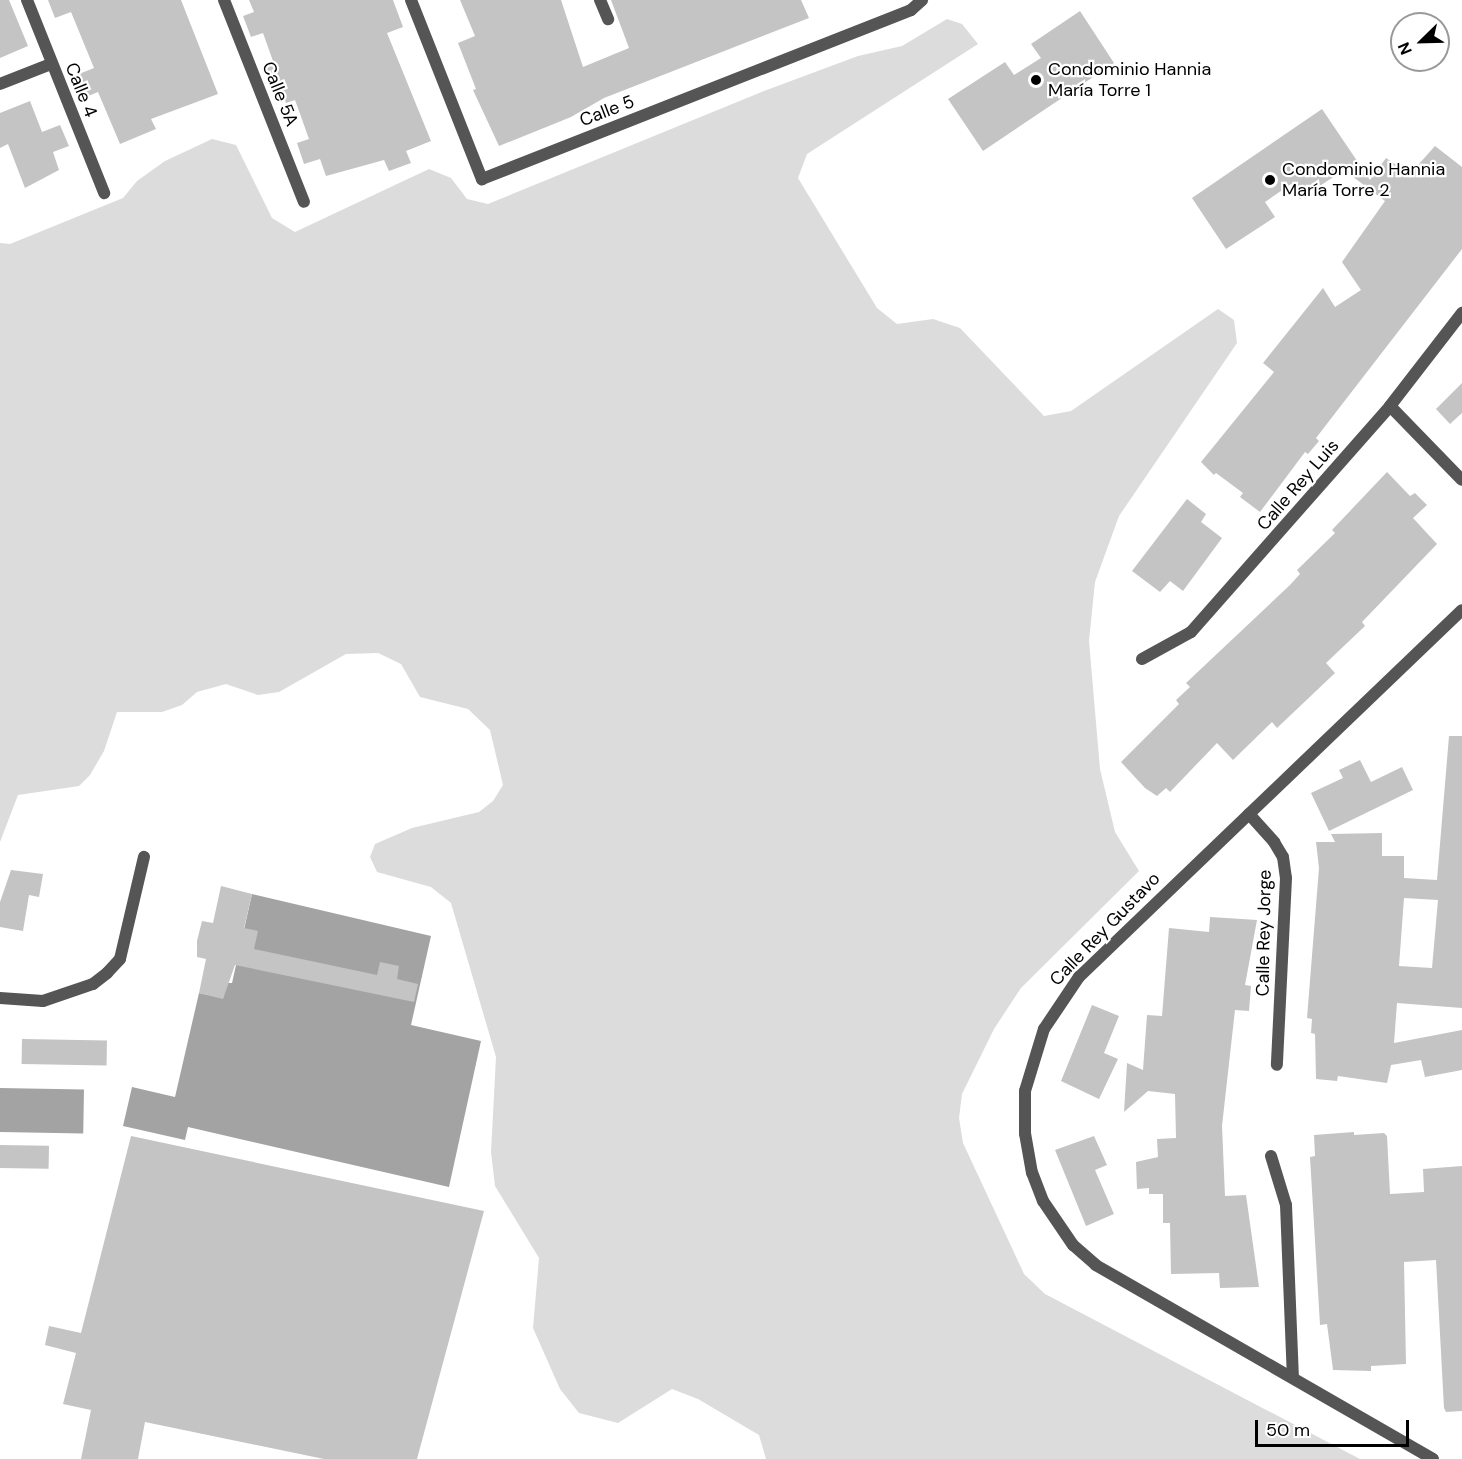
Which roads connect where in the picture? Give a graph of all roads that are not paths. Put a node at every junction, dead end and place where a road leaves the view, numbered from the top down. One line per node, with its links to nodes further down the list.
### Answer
1 (27, 0): 7 (street, Calle 4)
2 (224, 0): 10 (street, Calle 5A)
3 (411, 0): 5 (street, Calle 5)
4 (600, 0): 6 (street)
5 (922, 1)
6 (608, 19)
7 (51, 64): 8 (street); 9 (street, Calle 4)
8 (0, 84)
9 (104, 193)
10 (304, 202)
11 (1462, 313): 12 (street, Calle Rey Luis)
12 (1390, 406): 13 (street); 15 (street, Calle Rey Luis)
13 (1462, 480)
14 (1462, 610): 16 (street, Calle Rey Gustavo)
15 (1142, 659)
16 (1249, 814): 19 (street, Calle Rey Jorge); 21 (street, Calle Rey Gustavo)
17 (144, 857): 18 (street)
18 (0, 998)
19 (1277, 1065)
20 (1271, 1156): 21 (street)
21 (1293, 1376): 22 (street, Calle Rey Gustavo)
22 (1432, 1459)

